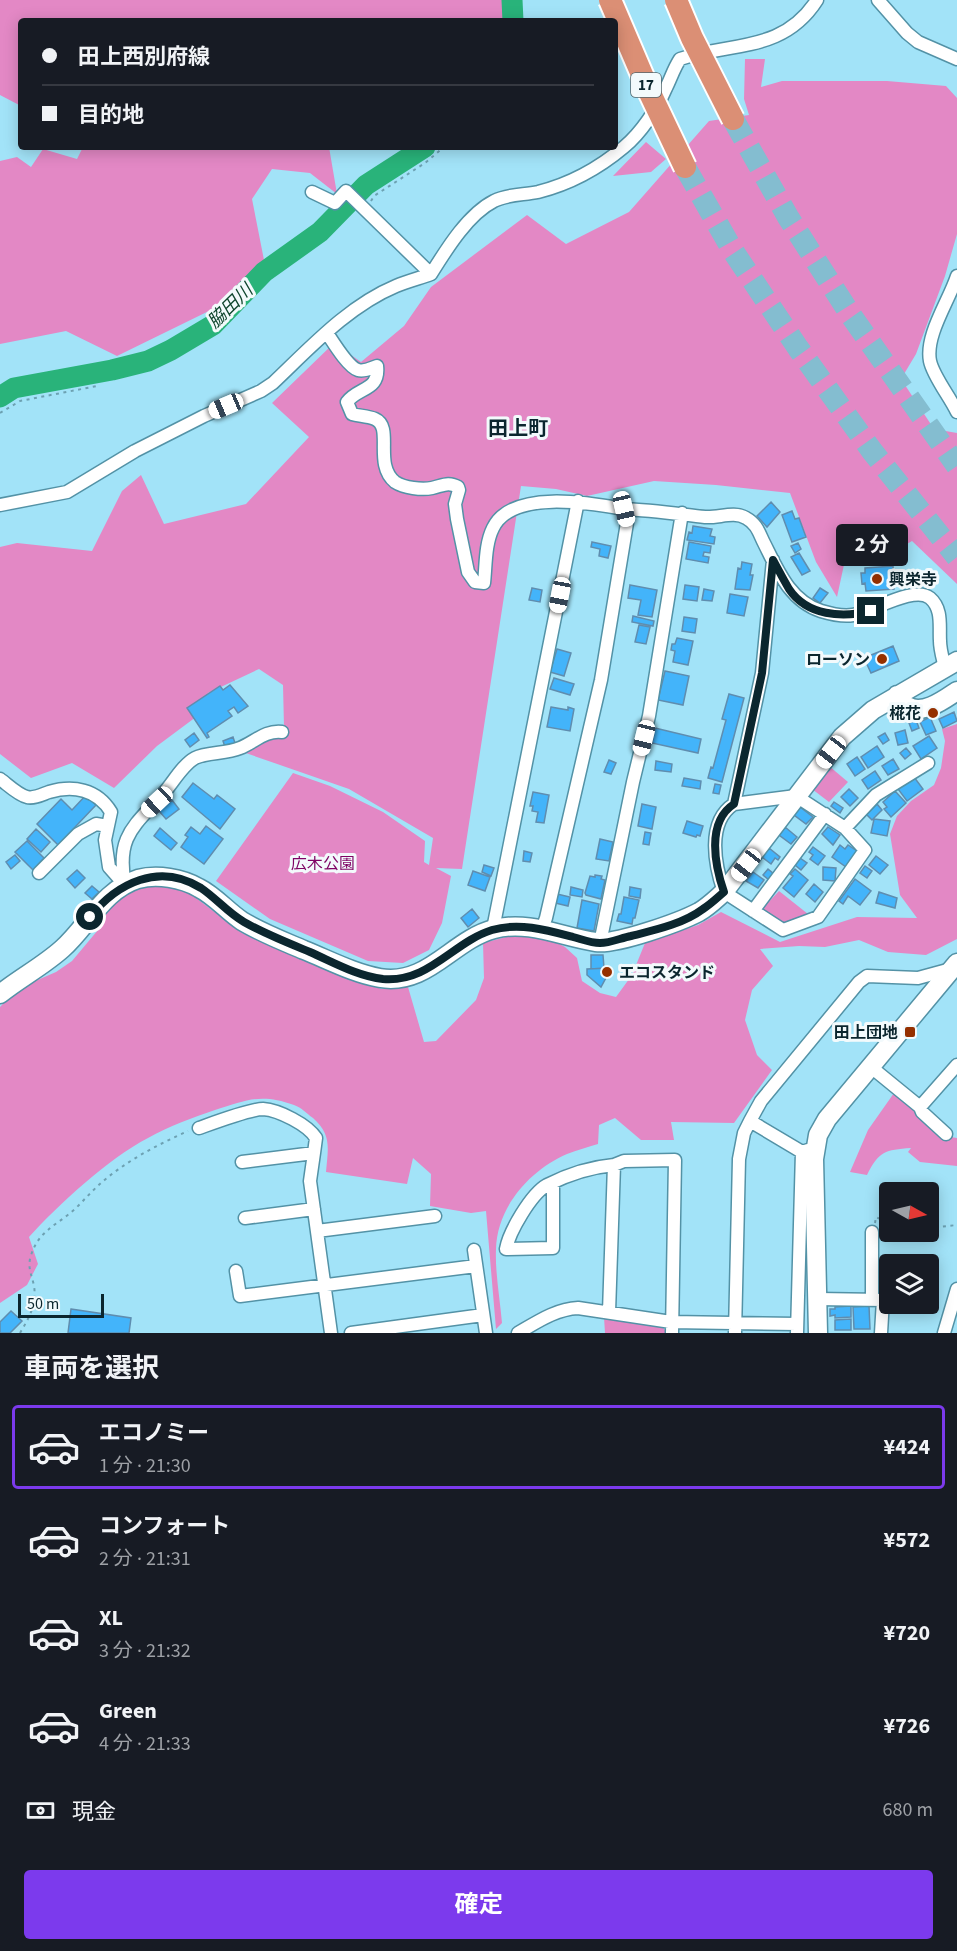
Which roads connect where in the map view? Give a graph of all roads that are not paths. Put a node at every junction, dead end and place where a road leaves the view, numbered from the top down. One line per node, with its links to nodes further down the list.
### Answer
1 (610, 0): 5 (highway, 17, bridge)
2 (676, 0): 8 (highway, bridge)
3 (817, 0): 11 (street)
4 (878, 0): 7 (street)
5 (618, 18)
6 (618, 19): 9 (highway, 17, bridge)
7 (957, 58)
8 (733, 118)
9 (685, 167)
10 (312, 192): 11 (street)
11 (431, 274): 13 (street)
12 (957, 276): 14 (street)
13 (327, 333): 15 (street); 16 (street)
14 (957, 412)
15 (578, 501): 17 (street); 35 (street)
16 (0, 505)
17 (624, 509): 18 (street); 36 (street)
18 (682, 513): 19 (street); 37 (street)
19 (773, 560): 20 (street); 27 (street)
20 (951, 664): 22 (street)
21 (957, 691): 22 (street)
22 (897, 696): 26 (street)
23 (282, 732): 32 (street)
24 (928, 763): 30 (street)
25 (0, 778): 29 (street)
26 (796, 796): 27 (street); 28 (street); 33 (street)
27 (734, 804): 33 (street)
28 (825, 814): 30 (street); 34 (street)
29 (108, 826): 31 (street); 32 (street)
30 (844, 828): 34 (street)
31 (39, 873)
32 (125, 885): 35 (street); 39 (street)
33 (724, 892): 34 (street); 37 (street)
34 (753, 911)
35 (494, 929): 36 (street)
36 (542, 929): 37 (street)
37 (600, 943)
38 (955, 966): 41 (street); 43 (street)
39 (0, 994)
40 (957, 1065): 42 (street)
41 (871, 1067): 42 (street); 46 (street)
42 (920, 1107): 45 (street)
43 (750, 1121): 46 (street); 67 (street)
44 (199, 1128): 47 (street)
45 (946, 1134)
46 (808, 1150): 61 (street); 68 (street)
47 (314, 1153): 48 (street); 51 (street)
48 (242, 1162)
49 (614, 1165): 50 (street); 63 (street); 65 (street)
50 (553, 1184): 50 (street)
51 (314, 1209): 53 (street); 54 (street)
52 (435, 1215): 54 (street)
53 (245, 1218)
54 (317, 1231): 59 (street)
55 (872, 1232): 62 (street)
56 (474, 1250): 57 (street)
57 (476, 1266): 59 (street); 64 (street)
58 (236, 1271): 59 (street)
59 (324, 1285): 69 (street)
60 (957, 1289): 75 (street)
61 (817, 1299): 62 (street); 73 (street)
62 (872, 1300): 74 (street)
63 (609, 1312): 65 (street); 66 (street)
64 (483, 1315): 70 (street); 71 (street)
65 (671, 1327): 67 (street)
66 (534, 1328): 72 (street)
67 (735, 1328): 68 (street)
68 (797, 1329)
69 (331, 1333)
70 (351, 1333)
71 (486, 1333)
72 (518, 1333)
73 (818, 1333)
74 (881, 1333)
75 (944, 1333)

